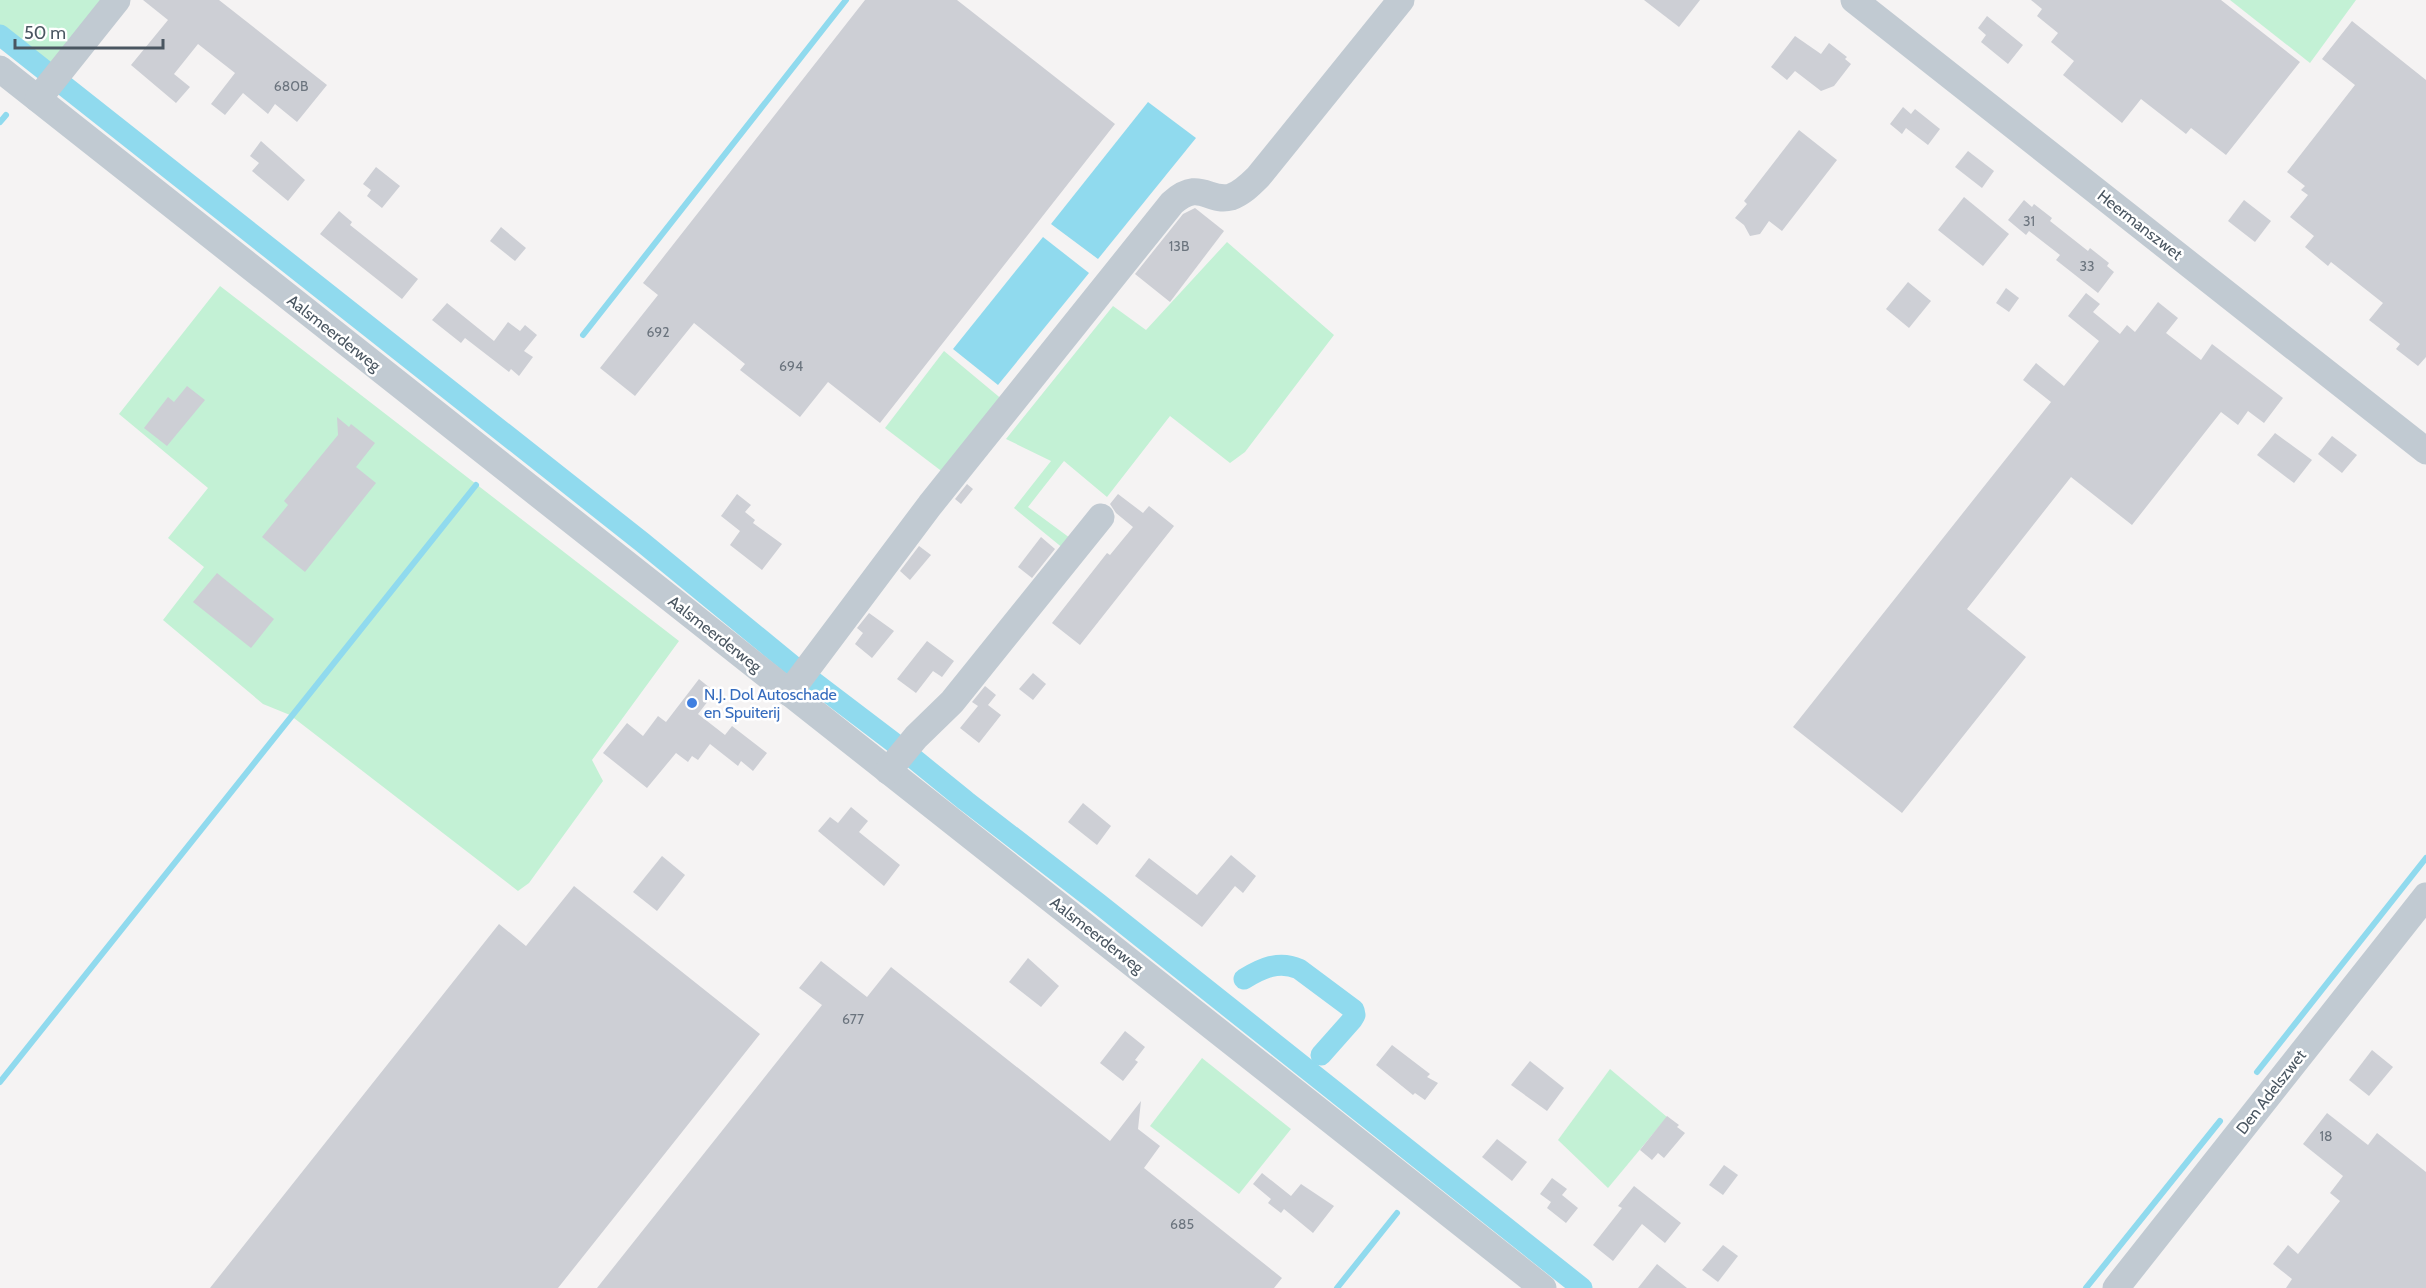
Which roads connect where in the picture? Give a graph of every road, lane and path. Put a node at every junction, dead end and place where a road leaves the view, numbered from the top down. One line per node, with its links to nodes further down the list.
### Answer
1 (117, 0): 5 (street)
2 (1401, 0): 8 (street)
3 (1854, 0): 6 (street, Heermanszwet)
4 (0, 69): 5 (street, Aalsmeerderweg)
5 (50, 85): 8 (street, Aalsmeerderweg)
6 (2426, 451)
7 (1101, 517): 9 (street)
8 (792, 688): 9 (street, Aalsmeerderweg)
9 (899, 757): 11 (street, Aalsmeerderweg)
10 (2426, 896): 12 (street, Den Adelszwet)
11 (1543, 1288)
12 (2116, 1288)

